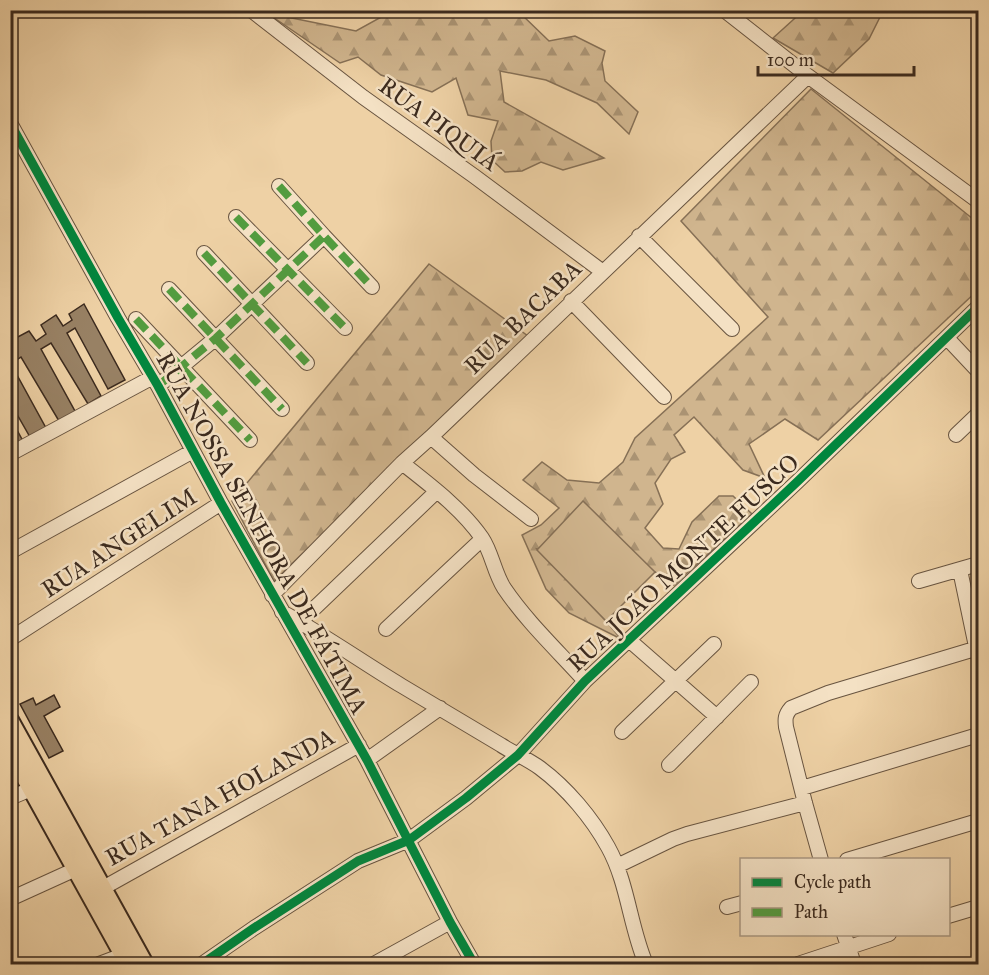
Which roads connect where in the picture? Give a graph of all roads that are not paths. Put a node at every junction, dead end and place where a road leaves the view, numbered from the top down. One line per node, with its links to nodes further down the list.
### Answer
1 (251, 10): 12 (street, RUA PIQUIÁ)
2 (724, 10): 3 (street)
3 (808, 76): 6 (street); 9 (street, RUA BACABA)
4 (10, 123): 26 (street, RUA NOSSA SENHORA DE FÁTIMA)
5 (279, 186): 8 (street)
6 (978, 201)
7 (236, 217): 11 (street)
8 (324, 236): 11 (street); 13 (street)
9 (639, 237): 12 (street, RUA BACABA); 20 (street)
10 (204, 253): 16 (street)
11 (287, 270): 16 (street); 19 (street)
12 (603, 272): 15 (street, RUA BACABA)
13 (372, 286)
14 (169, 289): 21 (street)
15 (572, 301): 27 (street); 31 (street, RUA BACABA)
16 (252, 303): 21 (street); 23 (street)
17 (978, 307): 22 (street, RUA JOÃO MONTE FUSCO)
18 (136, 319): 24 (street)
19 (345, 328)
20 (732, 329)
21 (216, 338): 24 (street); 28 (street)
22 (947, 338): 25 (street); 49 (street, RUA JOÃO MONTE FUSCO)
23 (307, 363)
24 (181, 368): 26 (street); 32 (street)
25 (978, 371)
26 (155, 382): 33 (street, RUA NOSSA SENHORA DE FÁTIMA); 34 (street)
27 (664, 397)
28 (282, 409)
29 (978, 414): 30 (street)
30 (956, 435)
31 (431, 437): 35 (street, RUA BACABA); 38 (street)
32 (250, 440)
33 (193, 451): 37 (street, RUA NOSSA SENHORA DE FÁTIMA); 40 (street)
34 (10, 454)
35 (402, 463): 36 (street); 44 (street, RUA BACABA)
36 (437, 491): 39 (street); 46 (street)
37 (221, 503): 44 (street, RUA NOSSA SENHORA DE FÁTIMA); 48 (street, RUA ANGELIM)
38 (531, 519)
39 (482, 539): 47 (street); 52 (street)
40 (10, 552)
41 (978, 564): 42 (street)
42 (960, 570): 43 (street); 51 (street)
43 (919, 581)
44 (272, 595): 45 (street, RUA NOSSA SENHORA DE FÁTIMA)
45 (282, 612): 46 (street); 60 (street, RUA NOSSA SENHORA DE FÁTIMA)
46 (300, 622): 55 (street)
47 (386, 629)
48 (10, 639)
49 (629, 640): 52 (street, RUA JOÃO MONTE FUSCO); 53 (street)
50 (714, 644): 53 (street)
51 (978, 652): 65 (street)
52 (585, 681): 62 (street, RUA JOÃO MONTE FUSCO)
53 (674, 681): 56 (street); 58 (street)
54 (752, 682): 56 (street)
55 (440, 708): 62 (street); 63 (street)
56 (717, 717): 64 (street)
57 (10, 720): 75 (main road)
58 (622, 732)
59 (978, 735): 65 (street)
60 (359, 745): 63 (street, RUA NOSSA SENHORA DE FÁTIMA); 75 (street, RUA TANA HOLANDA)
61 (10, 751): 66 (main road)
62 (518, 755): 70 (street, RUA JOÃO MONTE FUSCO); 73 (street)
63 (367, 760): 70 (street, RUA NOSSA SENHORA DE FÁTIMA)
64 (669, 765)
65 (802, 788): 68 (street)
66 (31, 789): 67 (street); 74 (main road)
67 (10, 798)
68 (805, 803): 71 (street); 73 (street)
69 (978, 821): 72 (street)
70 (409, 840): 81 (street, RUA NOSSA SENHORA DE FÁTIMA); 87 (street, RUA JOÃO MONTE FUSCO)
71 (820, 858)
72 (854, 858)
73 (617, 866): 90 (street)
74 (76, 869): 76 (street); 84 (main road)
75 (103, 888): 86 (main road)
76 (10, 899)
77 (740, 903): 78 (street)
78 (727, 907)
79 (978, 907): 80 (street)
80 (950, 915)
81 (450, 922): 88 (street); 89 (street, RUA NOSSA SENHORA DE FÁTIMA)
82 (877, 936): 83 (street)
83 (846, 941): 91 (street); 92 (street)
84 (125, 960): 85 (street)
85 (99, 964)
86 (145, 964)
87 (202, 964)
88 (374, 964)
89 (474, 964)
90 (646, 964)
91 (798, 964)
92 (854, 964)

